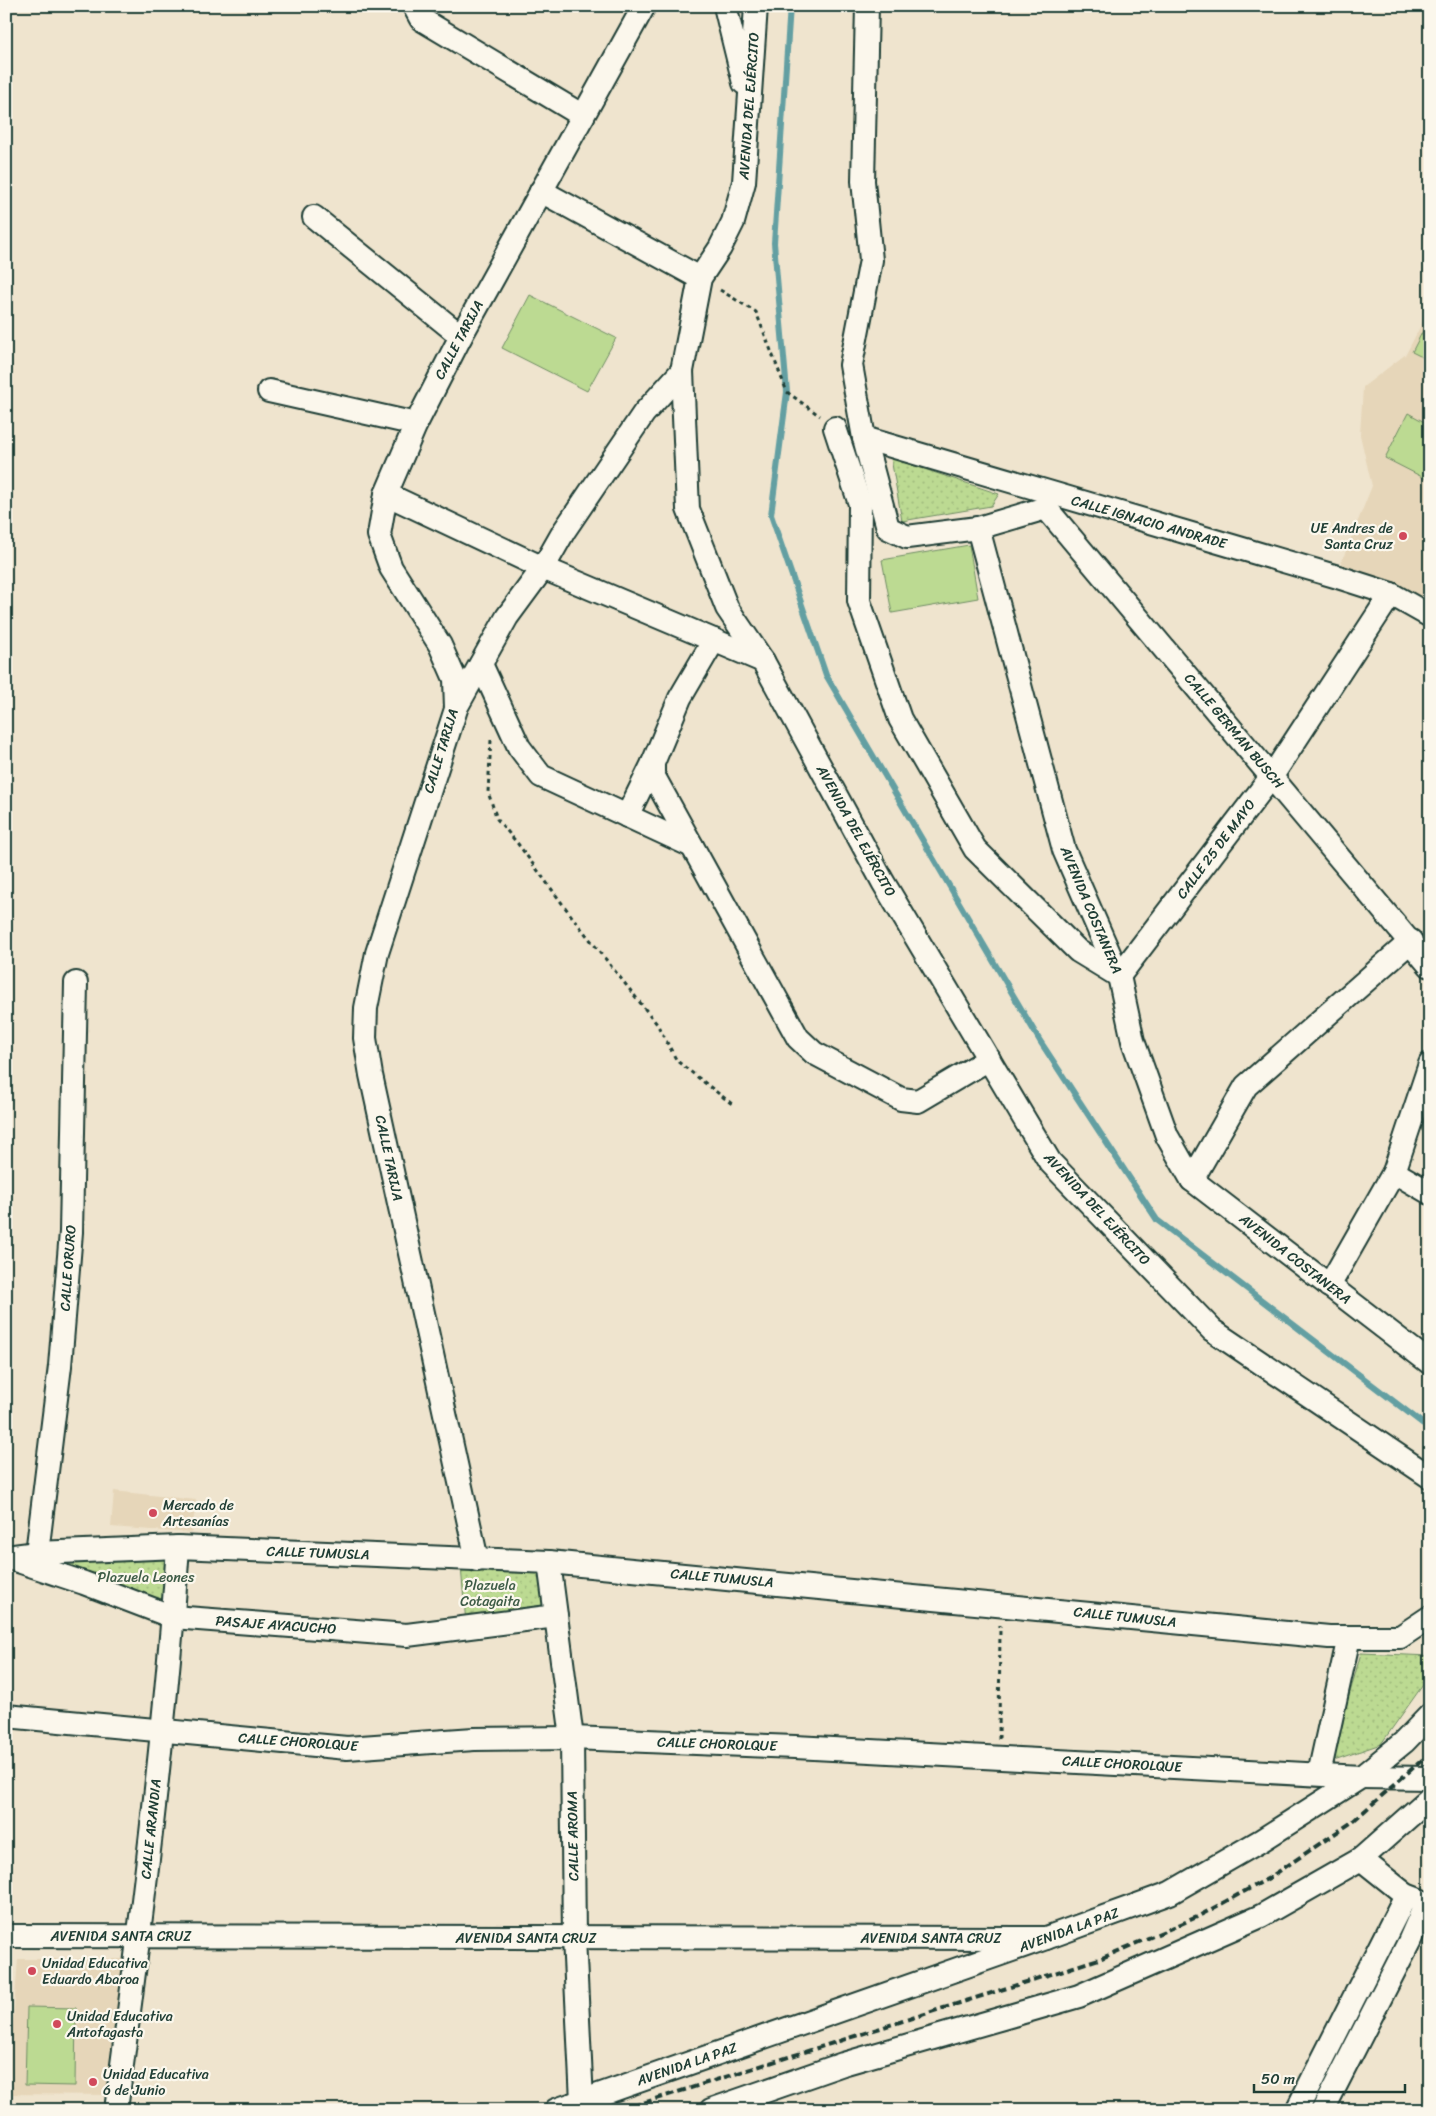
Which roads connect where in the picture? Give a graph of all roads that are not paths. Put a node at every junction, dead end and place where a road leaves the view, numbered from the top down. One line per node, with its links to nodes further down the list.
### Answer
1 (414, 6): 7 (street)
2 (644, 6): 7 (street, CALLE TARIJA)
3 (725, 6): 6 (street)
4 (756, 6): 6 (street, AVENIDA DEL EJÉRCITO)
5 (867, 6): 16 (street)
6 (750, 106): 10 (street, AVENIDA DEL EJÉRCITO)
7 (582, 116): 8 (street, CALLE TARIJA)
8 (541, 192): 10 (street); 11 (street, CALLE TARIJA)
9 (314, 217): 11 (street)
10 (700, 278): 12 (street, AVENIDA DEL EJÉRCITO)
11 (461, 336): 14 (street, CALLE TARIJA)
12 (682, 371): 20 (street); 24 (street, AVENIDA DEL EJÉRCITO)
13 (268, 390): 14 (street)
14 (416, 424): 17 (street, CALLE TARIJA)
15 (835, 428): 33 (street)
16 (864, 438): 18 (street, CALLE IGNACIO ANDRADE); 19 (street)
17 (386, 494): 20 (street); 26 (street, CALLE TARIJA)
18 (1049, 501): 19 (street); 21 (street, CALLE IGNACIO ANDRADE); 28 (street, CALLE GERMAN BUSCH)
19 (978, 528): 33 (street, AVENIDA COSTANERA)
20 (543, 568): 23 (street); 25 (street)
21 (1391, 594): 22 (street, CALLE IGNACIO ANDRADE); 28 (street, CALLE 25 DE MAYO)
22 (1430, 616)
23 (714, 640): 24 (street); 27 (street)
24 (763, 661): 35 (street, AVENIDA DEL EJÉRCITO)
25 (481, 664): 26 (street); 29 (street)
26 (456, 709): 46 (street, CALLE TARIJA)
27 (653, 763): 29 (street); 30 (street)
28 (1272, 776): 31 (street, CALLE GERMAN BUSCH); 33 (street, CALLE 25 DE MAYO)
29 (627, 816): 30 (street)
30 (692, 846): 35 (street)
31 (1411, 941): 32 (street, CALLE GERMAN BUSCH); 38 (street)
32 (1430, 966)
33 (1119, 976): 38 (street, AVENIDA COSTANERA)
34 (76, 983): 44 (street, CALLE ORURO)
35 (988, 1059): 42 (street, AVENIDA DEL EJÉRCITO)
36 (1430, 1064): 37 (street)
37 (1394, 1172): 39 (street); 40 (street)
38 (1192, 1180): 40 (street, AVENIDA COSTANERA)
39 (1430, 1193)
40 (1329, 1286): 41 (street, AVENIDA COSTANERA)
41 (1430, 1362)
42 (1430, 1477)
43 (178, 1547): 44 (street, CALLE TUMUSLA); 46 (street, CALLE TUMUSLA); 49 (street, CALLE ARANDIA)
44 (37, 1553): 45 (street, CALLE TUMUSLA)
45 (6, 1557): 49 (street, PASAJE AYACUCHO)
46 (477, 1560): 47 (street, CALLE TUMUSLA)
47 (549, 1562): 48 (street, CALLE AROMA); 51 (street, CALLE TUMUSLA)
48 (556, 1616): 49 (street, PASAJE AYACUCHO); 55 (street, CALLE AROMA)
49 (173, 1617): 54 (street, CALLE ARANDIA)
50 (1430, 1617): 51 (street, CALLE TUMUSLA)
51 (1349, 1637): 56 (street)
52 (1430, 1715): 57 (street, AVENIDA LA PAZ)
53 (6, 1716): 54 (street, CALLE CHOROLQUE)
54 (163, 1730): 55 (street, CALLE CHOROLQUE); 63 (street, CALLE ARANDIA)
55 (572, 1738): 56 (street, CALLE CHOROLQUE); 64 (street, CALLE AROMA)
56 (1319, 1774): 57 (street, CALLE CHOROLQUE)
57 (1361, 1777): 58 (street, CALLE CHOROLQUE); 65 (street, AVENIDA LA PAZ)
58 (1430, 1778)
59 (1430, 1798): 60 (street)
60 (1361, 1859): 61 (street); 69 (street)
61 (1421, 1901): 70 (street); 71 (street)
62 (6, 1936): 63 (street, AVENIDA SANTA CRUZ)
63 (139, 1936): 64 (street, AVENIDA SANTA CRUZ); 67 (street, CALLE ARANDIA)
64 (574, 1938): 65 (street, AVENIDA SANTA CRUZ); 66 (street, CALLE AROMA)
65 (1046, 1938): 66 (street, AVENIDA LA PAZ)
66 (584, 2106): 68 (street, AVENIDA LA PAZ)
67 (116, 2110)
68 (556, 2110)
69 (711, 2110)
70 (1297, 2110)
71 (1323, 2110)

